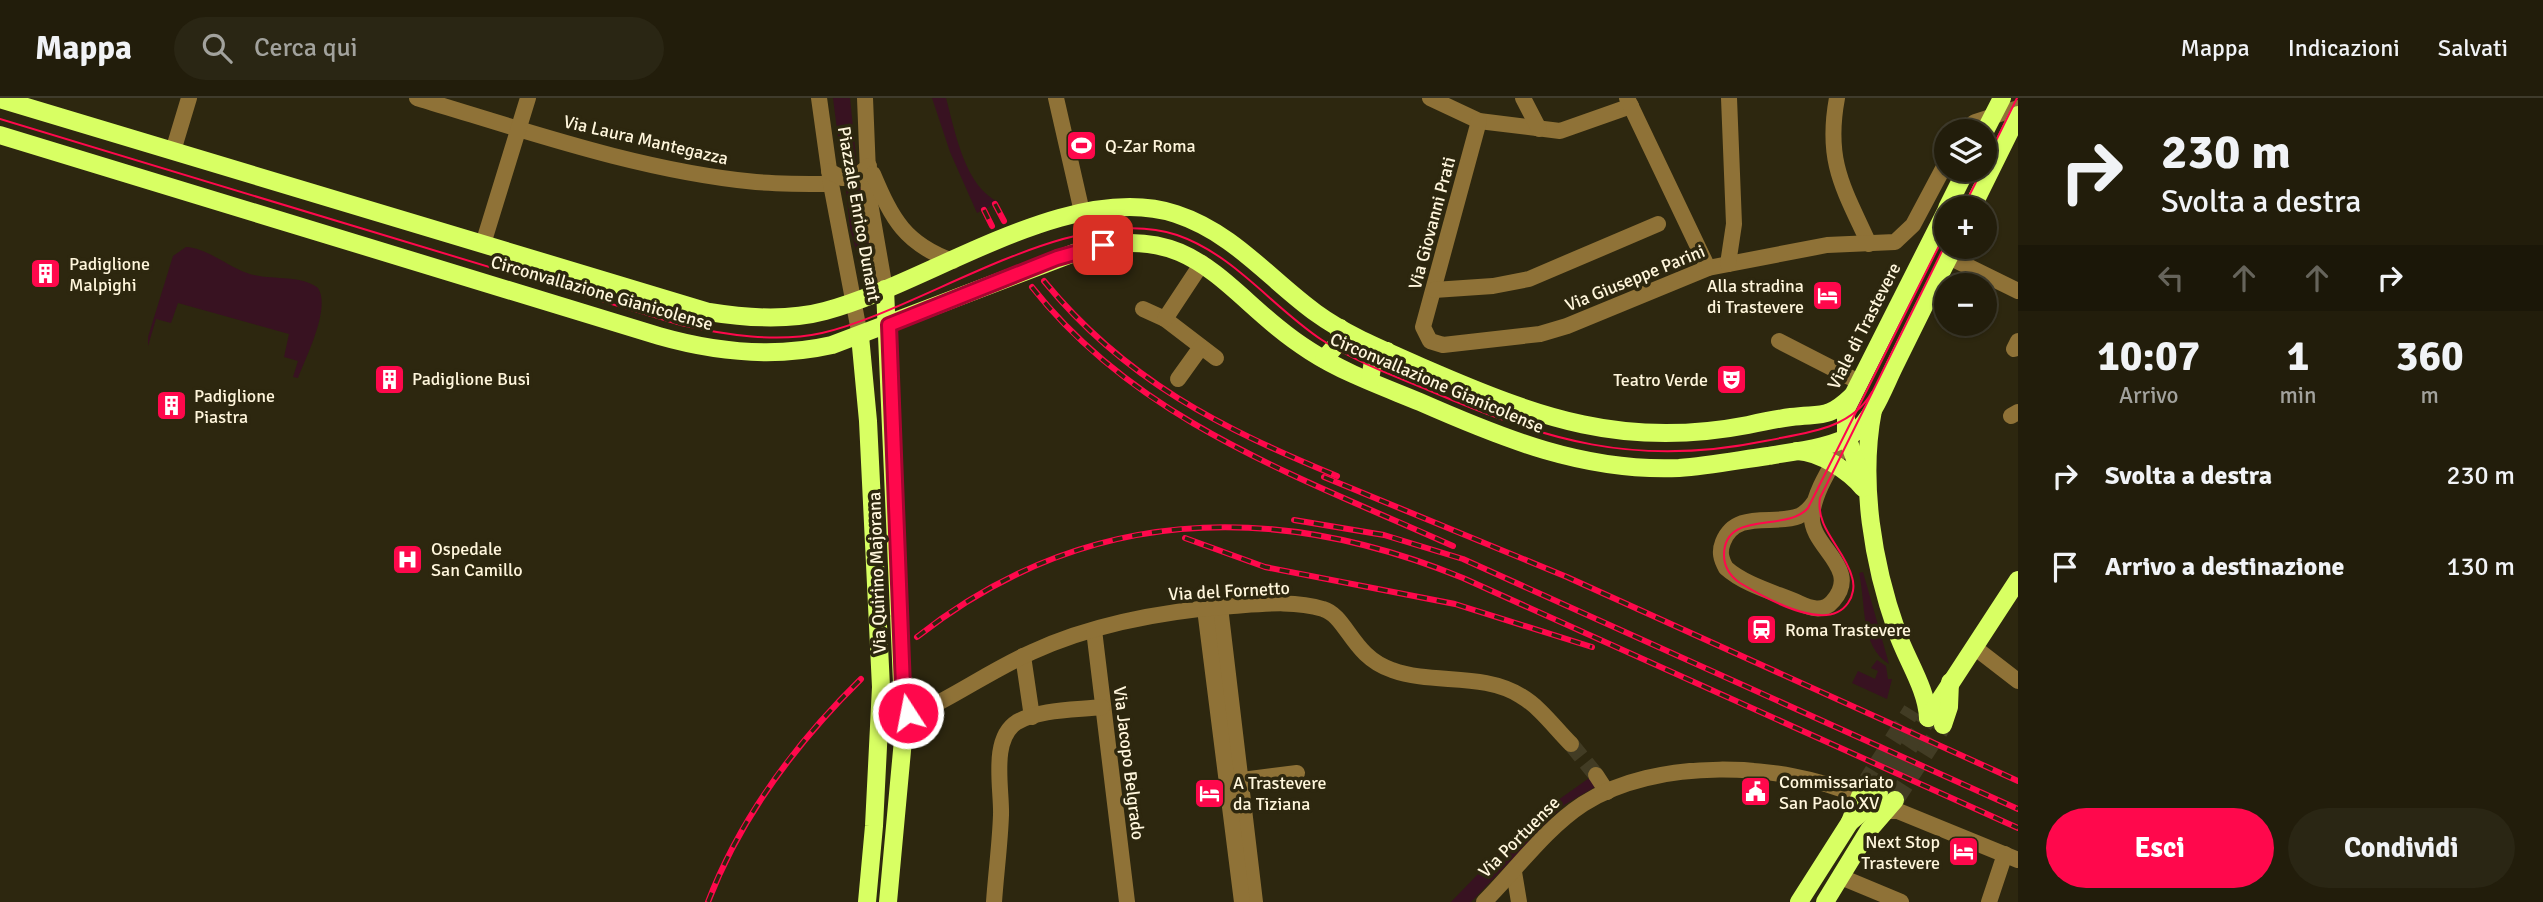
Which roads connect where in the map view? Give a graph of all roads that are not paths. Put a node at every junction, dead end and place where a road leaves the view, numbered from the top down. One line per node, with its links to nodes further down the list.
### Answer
1 (189, 98): 23 (street)
2 (417, 98): 20 (street, Via Laura Mantegazza)
3 (528, 98): 20 (street)
4 (819, 98): 25 (street, Piazzale Enrico Dunant)
5 (864, 98): 24 (street, Piazzale Enrico Dunant)
6 (1056, 98): 28 (street)
7 (1430, 98): 19 (street)
8 (1523, 98): 21 (street)
9 (1729, 98): 37 (street)
10 (1837, 98): 32 (street)
11 (2002, 98): 16 (main road)
12 (0, 99): 23 (main road, Circonvallazione Gianicolense)
13 (1629, 102): 21 (street); 38 (street)
14 (2018, 108): 16 (street)
15 (2018, 114): 27 (main road)
16 (1993, 116): 17 (street); 18 (main road)
17 (1984, 119)
18 (1991, 119)
19 (1479, 121): 21 (street); 40 (street, Via Giovanni Prati)
20 (519, 129): 25 (street, Via Laura Mantegazza); 31 (street)
21 (1539, 129)
22 (0, 135): 48 (main road, Circonvallazione Gianicolense)
23 (173, 150): 31 (main road, Circonvallazione Gianicolense)
24 (869, 166): 25 (street, Via Laura Mantegazza); 35 (street); 39 (street, Piazzale Enrico Dunant)
25 (830, 178): 42 (street, Piazzale Enrico Dunant)
26 (1936, 182): 32 (street, Via Giuseppe Parini)
27 (1978, 196)
28 (1082, 212): 35 (main road, Circonvallazione Gianicolense); 46 (main road, Circonvallazione Gianicolense)
29 (1658, 224): 40 (street)
30 (1934, 234): 56 (main road, Viale di Trastevere)
31 (483, 244): 42 (main road, Circonvallazione Gianicolense)
32 (1869, 244): 37 (street, Via Giuseppe Parini)
33 (1948, 259): 57 (main road)
34 (1963, 259): 41 (street)
35 (953, 261): 39 (main road, Circonvallazione Gianicolense)
36 (1202, 263): 44 (street); 45 (main road, Circonvallazione Gianicolense); 53 (main road, Circonvallazione Gianicolense)
37 (1728, 264): 38 (street, Via Giuseppe Parini)
38 (1708, 268): 47 (street, Via Giuseppe Parini)
39 (885, 289): 42 (main road, Circonvallazione Gianicolense); 45 (main road, Piazzale Enrico Dunant)
40 (1434, 290): 47 (street, Via Giovanni Prati)
41 (2018, 291)
42 (852, 302): 48 (street, Piazzale Enrico Dunant)
43 (1143, 309): 44 (street)
44 (1165, 319): 50 (street)
45 (889, 325): 48 (main road, Circonvallazione Gianicolense); 76 (main road, Via Quirino Majorana)
46 (1340, 328): 51 (main road, Circonvallazione Gianicolense); 53 (main road)
47 (1425, 334)
48 (860, 336): 74 (main road, Via Quirino Majorana)
49 (1779, 341): 56 (street)
50 (1201, 347): 52 (street); 54 (street)
51 (1387, 351): 55 (main road); 58 (main road, Circonvallazione Gianicolense)
52 (1216, 358)
53 (1324, 359): 55 (main road, Circonvallazione Gianicolense)
54 (1178, 379)
55 (1370, 380): 60 (main road, Circonvallazione Gianicolense)
56 (1855, 389): 58 (main road, Circonvallazione Gianicolense); 59 (main road, Viale di Trastevere)
57 (1874, 407): 59 (main road); 62 (main road)
58 (1810, 418): 59 (main road)
59 (1847, 438): 60 (main road, Circonvallazione Gianicolense); 61 (street, Viale di Trastevere); 62 (main road)
60 (1795, 452): 61 (main road)
61 (1833, 465): 62 (main road); 63 (street, Viale di Trastevere)
62 (1870, 500): 71 (main road)
63 (1815, 501): 64 (street); 65 (street)
64 (1793, 517): 65 (street); 65 (street)
65 (1814, 528)
66 (2018, 580): 69 (main road)
67 (1212, 608): 68 (street, Via del Fornetto); 78 (street, Via del Fornetto); 82 (street)
68 (1094, 629): 70 (street, Via del Fornetto); 75 (street, Via Jacopo Belgrado)
69 (1974, 647): 72 (street); 73 (main road)
70 (1023, 656): 76 (street, Via del Fornetto); 77 (street)
71 (1915, 677): 73 (main road); 73 (main road)
72 (2018, 681)
73 (1950, 682)
74 (881, 687): 76 (main road); 81 (main road, Via Quirino Majorana)
75 (1102, 708): 77 (street); 92 (street, Via Jacopo Belgrado)
76 (904, 713): 85 (main road, Via Quirino Majorana)
77 (1032, 717): 91 (street)
78 (1571, 744)
79 (1297, 773): 82 (street)
80 (1597, 775): 83 (street)
81 (878, 778): 85 (main road); 89 (main road, Via Quirino Majorana)
82 (1237, 789): 93 (street); 94 (street)
83 (1606, 792): 84 (street, Via Portuense); 87 (street, Via Portuense)
84 (1876, 798): 86 (street, Via Portuense); 88 (main road); 97 (main road)
85 (899, 800): 90 (main road, Via Quirino Majorana)
86 (2011, 857): 100 (street)
87 (1514, 872): 95 (street, Via Portuense); 96 (street)
88 (1842, 877): 98 (main road); 99 (street)
89 (867, 902)
90 (888, 902)
91 (994, 902)
92 (1127, 902)
93 (1242, 902)
94 (1255, 902)
95 (1483, 902)
96 (1519, 902)
97 (1799, 902)
98 (1825, 902)
99 (1901, 902)
100 (1989, 902)

